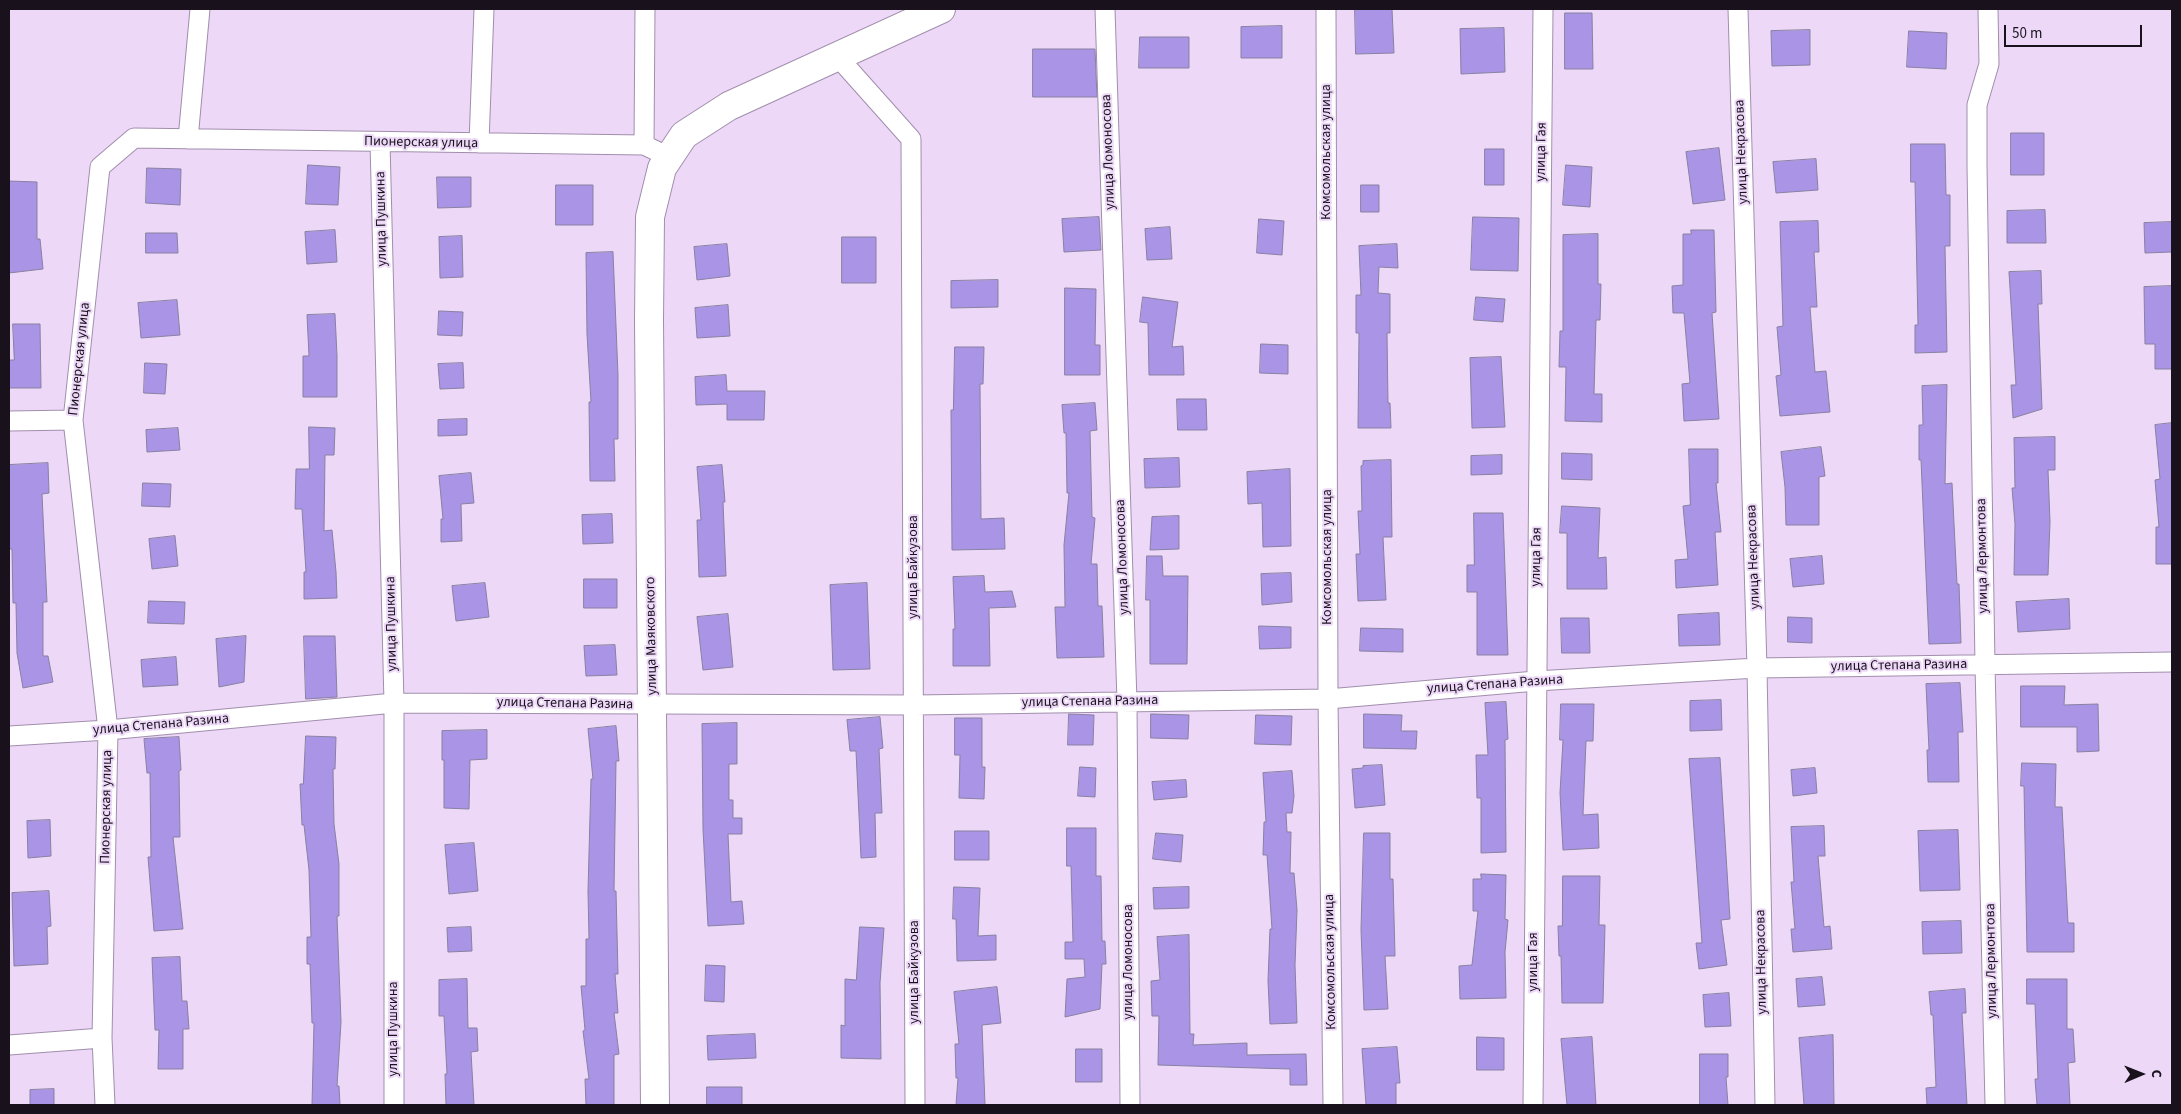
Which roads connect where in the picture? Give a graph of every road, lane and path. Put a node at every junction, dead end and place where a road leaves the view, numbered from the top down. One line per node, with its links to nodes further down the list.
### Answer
1 (200, 9): 11 (street)
2 (484, 9): 13 (street)
3 (644, 9): 14 (street)
4 (1104, 9): 23 (street, улица Ломоносова)
5 (1326, 9): 22 (street, Комсомольская улица)
6 (1543, 9): 21 (street, улица Гая)
7 (1738, 9): 20 (street, улица Некрасова)
8 (1988, 9): 19 (street, улица Лермонтова)
9 (929, 12): 10 (street)
10 (837, 56): 15 (street); 26 (street, улица Байкузова)
11 (188, 139): 12 (street, Пионерская улица); 16 (street, Пионерская улица)
12 (380, 142): 13 (street, Пионерская улица); 24 (street, улица Пушкина)
13 (479, 144): 14 (street, Пионерская улица)
14 (644, 146): 15 (street)
15 (666, 163): 25 (street, улица Маяковского)
16 (73, 420): 17 (street); 27 (street, Пионерская улица)
17 (9, 421)
18 (2172, 662): 19 (street, улица Степана Разина)
19 (1985, 665): 20 (street, улица Степана Разина); 39 (street, улица Лермонтова)
20 (1757, 668): 21 (street, улица Степана Разина); 38 (street, улица Некрасова)
21 (1536, 681): 22 (street, улица Степана Разина); 37 (street, улица Гая)
22 (1328, 699): 23 (street, улица Степана Разина); 36 (street, Комсомольская улица)
23 (1128, 702): 26 (street, улица Степана Разина); 35 (street, улица Ломоносова)
24 (394, 703): 25 (street, улица Степана Разина); 27 (street, улица Степана Разина); 32 (street, улица Пушкина)
25 (653, 705): 26 (street, улица Степана Разина); 33 (street, улица Маяковского)
26 (915, 705): 34 (street, улица Байкузова)
27 (108, 730): 28 (street, улица Степана Разина); 29 (street, Пионерская улица)
28 (9, 736)
29 (102, 1038): 30 (street); 31 (street, Пионерская улица)
30 (9, 1045)
31 (105, 1105)
32 (394, 1105)
33 (655, 1105)
34 (915, 1105)
35 (1130, 1105)
36 (1333, 1105)
37 (1533, 1105)
38 (1765, 1105)
39 (1995, 1105)

